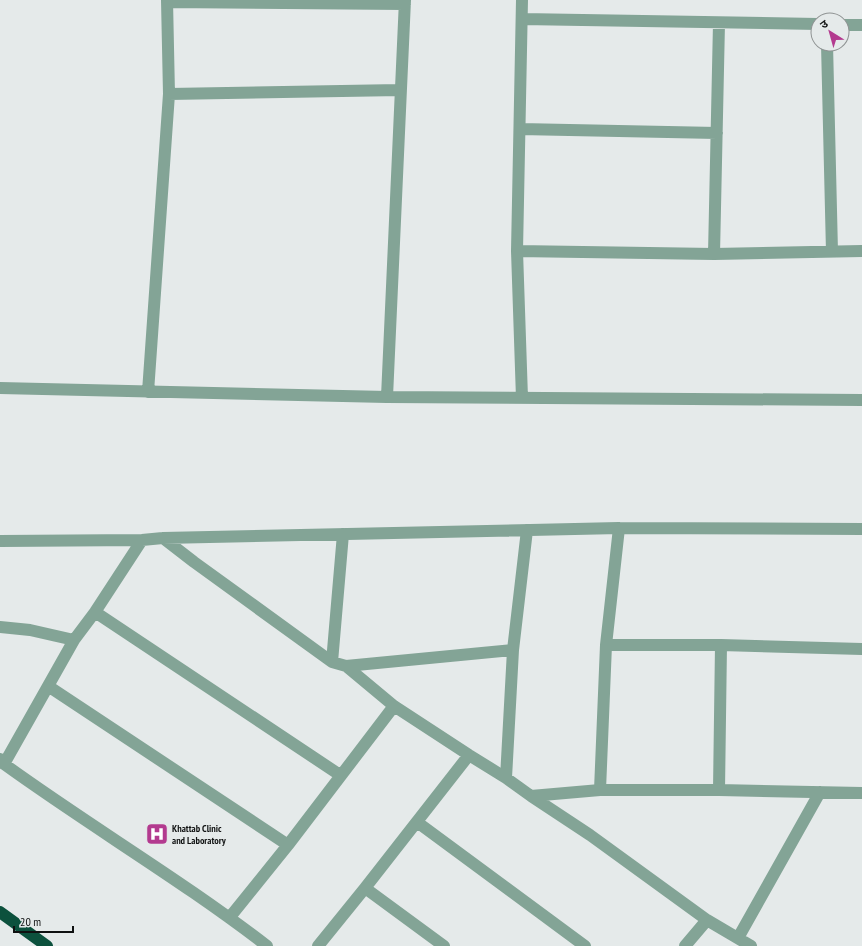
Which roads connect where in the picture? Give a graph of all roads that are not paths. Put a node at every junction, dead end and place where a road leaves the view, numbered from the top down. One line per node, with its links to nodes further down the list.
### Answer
1 (522, 0): 4 (street)
2 (167, 1): 3 (street); 11 (street)
3 (405, 2): 10 (street)
4 (522, 19): 5 (street); 12 (street)
5 (719, 22): 6 (street); 13 (street)
6 (810, 24)
7 (850, 25): 8 (street)
8 (862, 25)
9 (826, 52): 15 (street)
10 (400, 90): 11 (street); 20 (street)
11 (169, 94): 19 (street)
12 (520, 129): 13 (street); 14 (street)
13 (717, 133): 17 (street)
14 (517, 251): 17 (street); 21 (street)
15 (832, 252): 16 (street); 17 (street)
16 (862, 252)
17 (714, 254)
18 (0, 388): 19 (street)
19 (148, 392): 20 (street)
20 (387, 397): 21 (street)
21 (522, 398): 22 (street)
22 (862, 400)
23 (619, 528): 24 (street); 25 (street); 33 (street)
24 (862, 528)
25 (527, 530): 26 (street); 36 (street)
26 (343, 534): 27 (street); 37 (street)
27 (163, 538): 28 (street); 37 (street)
28 (142, 540): 29 (street); 30 (street)
29 (0, 541)
30 (95, 612): 32 (street); 43 (street)
31 (0, 627): 32 (street)
32 (74, 640): 39 (street)
33 (606, 645): 34 (street); 45 (street)
34 (721, 645): 35 (street); 46 (street)
35 (862, 649)
36 (513, 650): 38 (street); 44 (street)
37 (332, 662): 38 (street)
38 (346, 666): 40 (street)
39 (48, 686): 42 (street); 51 (street)
40 (394, 706): 41 (street); 43 (street)
41 (469, 755): 44 (street); 50 (street)
42 (2, 762): 54 (street)
43 (340, 775): 51 (street)
44 (506, 778): 49 (street)
45 (600, 790): 46 (street); 49 (street)
46 (719, 790): 47 (street)
47 (820, 792): 48 (street); 56 (street)
48 (862, 793)
49 (531, 796): 55 (street)
50 (417, 822): 52 (street); 61 (street)
51 (288, 845): 54 (street)
52 (365, 888): 59 (street); 60 (street)
53 (0, 912): 57 (highway)
54 (230, 917): 58 (street)
55 (707, 920): 56 (street); 62 (street)
56 (738, 938): 63 (street)
57 (47, 946)
58 (267, 946)
59 (318, 946)
60 (444, 946)
61 (585, 946)
62 (685, 946)
63 (751, 946)

